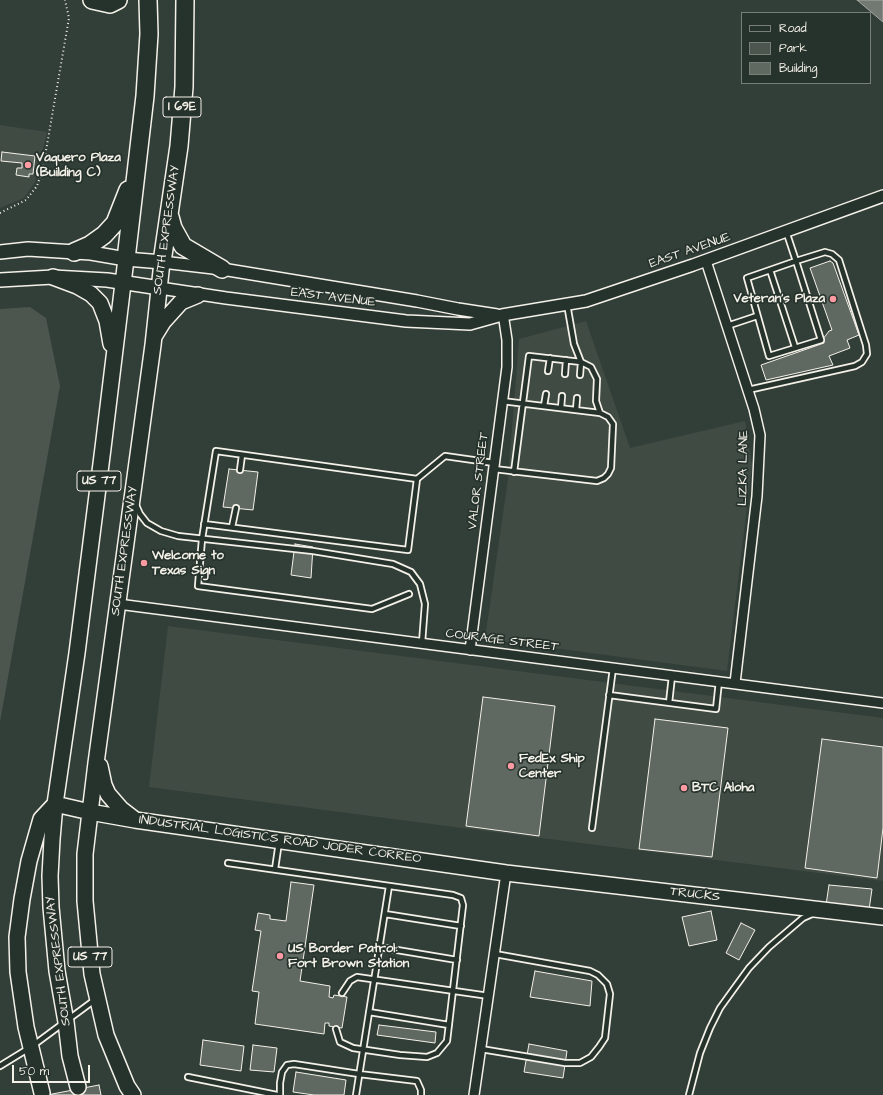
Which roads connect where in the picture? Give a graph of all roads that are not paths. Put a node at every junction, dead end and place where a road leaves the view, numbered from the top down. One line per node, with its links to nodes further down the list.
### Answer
1 (92, 0): 2 (highway)
2 (118, 0)
3 (148, 0): 5 (highway, SOUTH EXPRESSWAY / I 69E)
4 (185, 0): 7 (highway, SOUTH EXPRESSWAY / I 69E)
5 (137, 167): 10 (highway); 11 (highway, SOUTH EXPRESSWAY / I 69E)
6 (883, 196): 8 (street, EAST AVENUE)
7 (169, 213): 13 (highway, SOUTH EXPRESSWAY / I 69E); 15 (highway)
8 (786, 231): 12 (street, EAST AVENUE); 14 (lane)
9 (0, 252): 10 (main road)
10 (74, 252): 11 (main road)
11 (126, 259): 13 (main road); 19 (highway, SOUTH EXPRESSWAY / US 77)
12 (706, 261): 22 (street, EAST AVENUE); 25 (street, LIZKA LANE)
13 (162, 262): 15 (street, EAST AVENUE); 20 (highway, SOUTH EXPRESSWAY / US 77)
14 (796, 262): 16 (lane); 27 (lane); 35 (lane)
15 (222, 269): 23 (street, EAST AVENUE)
16 (770, 270): 24 (lane); 27 (lane)
17 (53, 277): 18 (main road); 19 (main road); 34 (highway)
18 (0, 280)
19 (123, 282): 20 (main road); 34 (highway, SOUTH EXPRESSWAY / US 77)
20 (160, 288): 21 (street, EAST AVENUE); 26 (highway, SOUTH EXPRESSWAY / US 77)
21 (198, 294): 23 (street, EAST AVENUE); 26 (highway)
22 (567, 304): 23 (street, EAST AVENUE); 30 (lane)
23 (502, 315): 39 (street, VALOR STREET)
24 (758, 316): 25 (lane); 27 (lane)
25 (727, 326): 35 (street, LIZKA LANE)
26 (154, 337): 50 (highway, SOUTH EXPRESSWAY / US 77)
27 (795, 347)
28 (550, 358): 29 (lane); 31 (lane); 40 (lane)
29 (566, 360): 30 (lane); 32 (lane)
30 (581, 362): 33 (lane); 44 (lane)
31 (548, 371)
32 (565, 374)
33 (580, 375)
34 (113, 376): 67 (highway, SOUTH EXPRESSWAY / US 77)
35 (747, 390): 62 (street, LIZKA LANE)
36 (546, 394): 41 (lane)
37 (562, 396): 42 (lane)
38 (577, 398): 43 (lane)
39 (502, 401): 40 (lane); 46 (street, VALOR STREET)
40 (523, 404): 41 (lane); 48 (lane)
41 (544, 406): 42 (lane)
42 (561, 408): 43 (lane)
43 (576, 410): 44 (lane)
44 (600, 413): 48 (lane)
45 (242, 455): 47 (lane); 49 (lane); 52 (lane)
46 (494, 466): 48 (lane); 49 (lane); 58 (street, VALOR STREET)
47 (240, 470)
48 (514, 472)
49 (417, 479): 53 (lane)
50 (132, 498): 54 (lane); 56 (highway, SOUTH EXPRESSWAY / US 77)
51 (236, 508): 53 (lane)
52 (204, 524): 53 (lane); 54 (lane)
53 (232, 527)
54 (202, 539): 55 (lane); 57 (lane)
55 (409, 594)
56 (118, 604): 57 (street, COURAGE STREET); 66 (highway, SOUTH EXPRESSWAY / US 77)
57 (422, 644): 58 (street, COURAGE STREET)
58 (470, 650): 59 (street, COURAGE STREET)
59 (613, 668): 60 (street, COURAGE STREET); 63 (lane)
60 (672, 676): 61 (street, COURAGE STREET); 64 (lane)
61 (719, 681): 62 (street, COURAGE STREET); 64 (lane)
62 (735, 683): 65 (street, COURAGE STREET)
63 (609, 695): 64 (lane); 70 (lane)
64 (669, 703)
65 (883, 703)
66 (98, 744): 68 (highway, SOUTH EXPRESSWAY / US 77); 69 (highway)
67 (55, 804): 68 (highway, INDUSTRIAL LOGISTICS ROAD JODER CORREO); 89 (highway, SOUTH EXPRESSWAY / US 77); 92 (highway)
68 (90, 812): 69 (highway, INDUSTRIAL LOGISTICS ROAD JODER CORREO); 87 (highway, SOUTH EXPRESSWAY / US 77)
69 (135, 820): 71 (highway, INDUSTRIAL LOGISTICS ROAD JODER CORREO)
70 (592, 828)
71 (279, 840): 73 (lane); 74 (highway, INDUSTRIAL LOGISTICS ROAD JODER CORREO)
72 (228, 863): 73 (lane)
73 (275, 869): 75 (lane)
74 (506, 873): 76 (highway, TRUCKS); 81 (street)
75 (389, 886): 77 (lane); 79 (lane)
76 (821, 910): 78 (highway, TRUCKS); 106 (lane)
77 (385, 914): 79 (lane); 80 (lane)
78 (883, 918)
79 (461, 926): 82 (lane)
80 (379, 947): 82 (lane); 83 (lane)
81 (495, 954): 86 (street); 94 (lane)
82 (457, 960): 84 (lane)
83 (374, 980): 84 (lane); 85 (lane); 88 (lane)
84 (453, 991): 86 (lane); 90 (lane)
85 (342, 993)
86 (489, 996): 94 (street)
87 (97, 998): 89 (lane); 100 (highway, SOUTH EXPRESSWAY / US 77)
88 (369, 1012): 90 (lane); 93 (lane)
89 (66, 1022): 92 (lane); 98 (highway, SOUTH EXPRESSWAY / US 77)
90 (449, 1025): 93 (lane)
91 (336, 1029): 93 (lane)
92 (31, 1047): 95 (lane); 99 (highway)
93 (364, 1049): 96 (lane)
94 (481, 1049): 105 (street)
95 (0, 1066)
96 (359, 1074): 102 (lane); 103 (lane); 104 (lane)
97 (188, 1077): 101 (lane)
98 (78, 1087)
99 (42, 1093)
100 (133, 1095)
101 (276, 1095)
102 (280, 1095)
103 (356, 1095)
104 (421, 1095)
105 (474, 1095)
106 (689, 1095)

